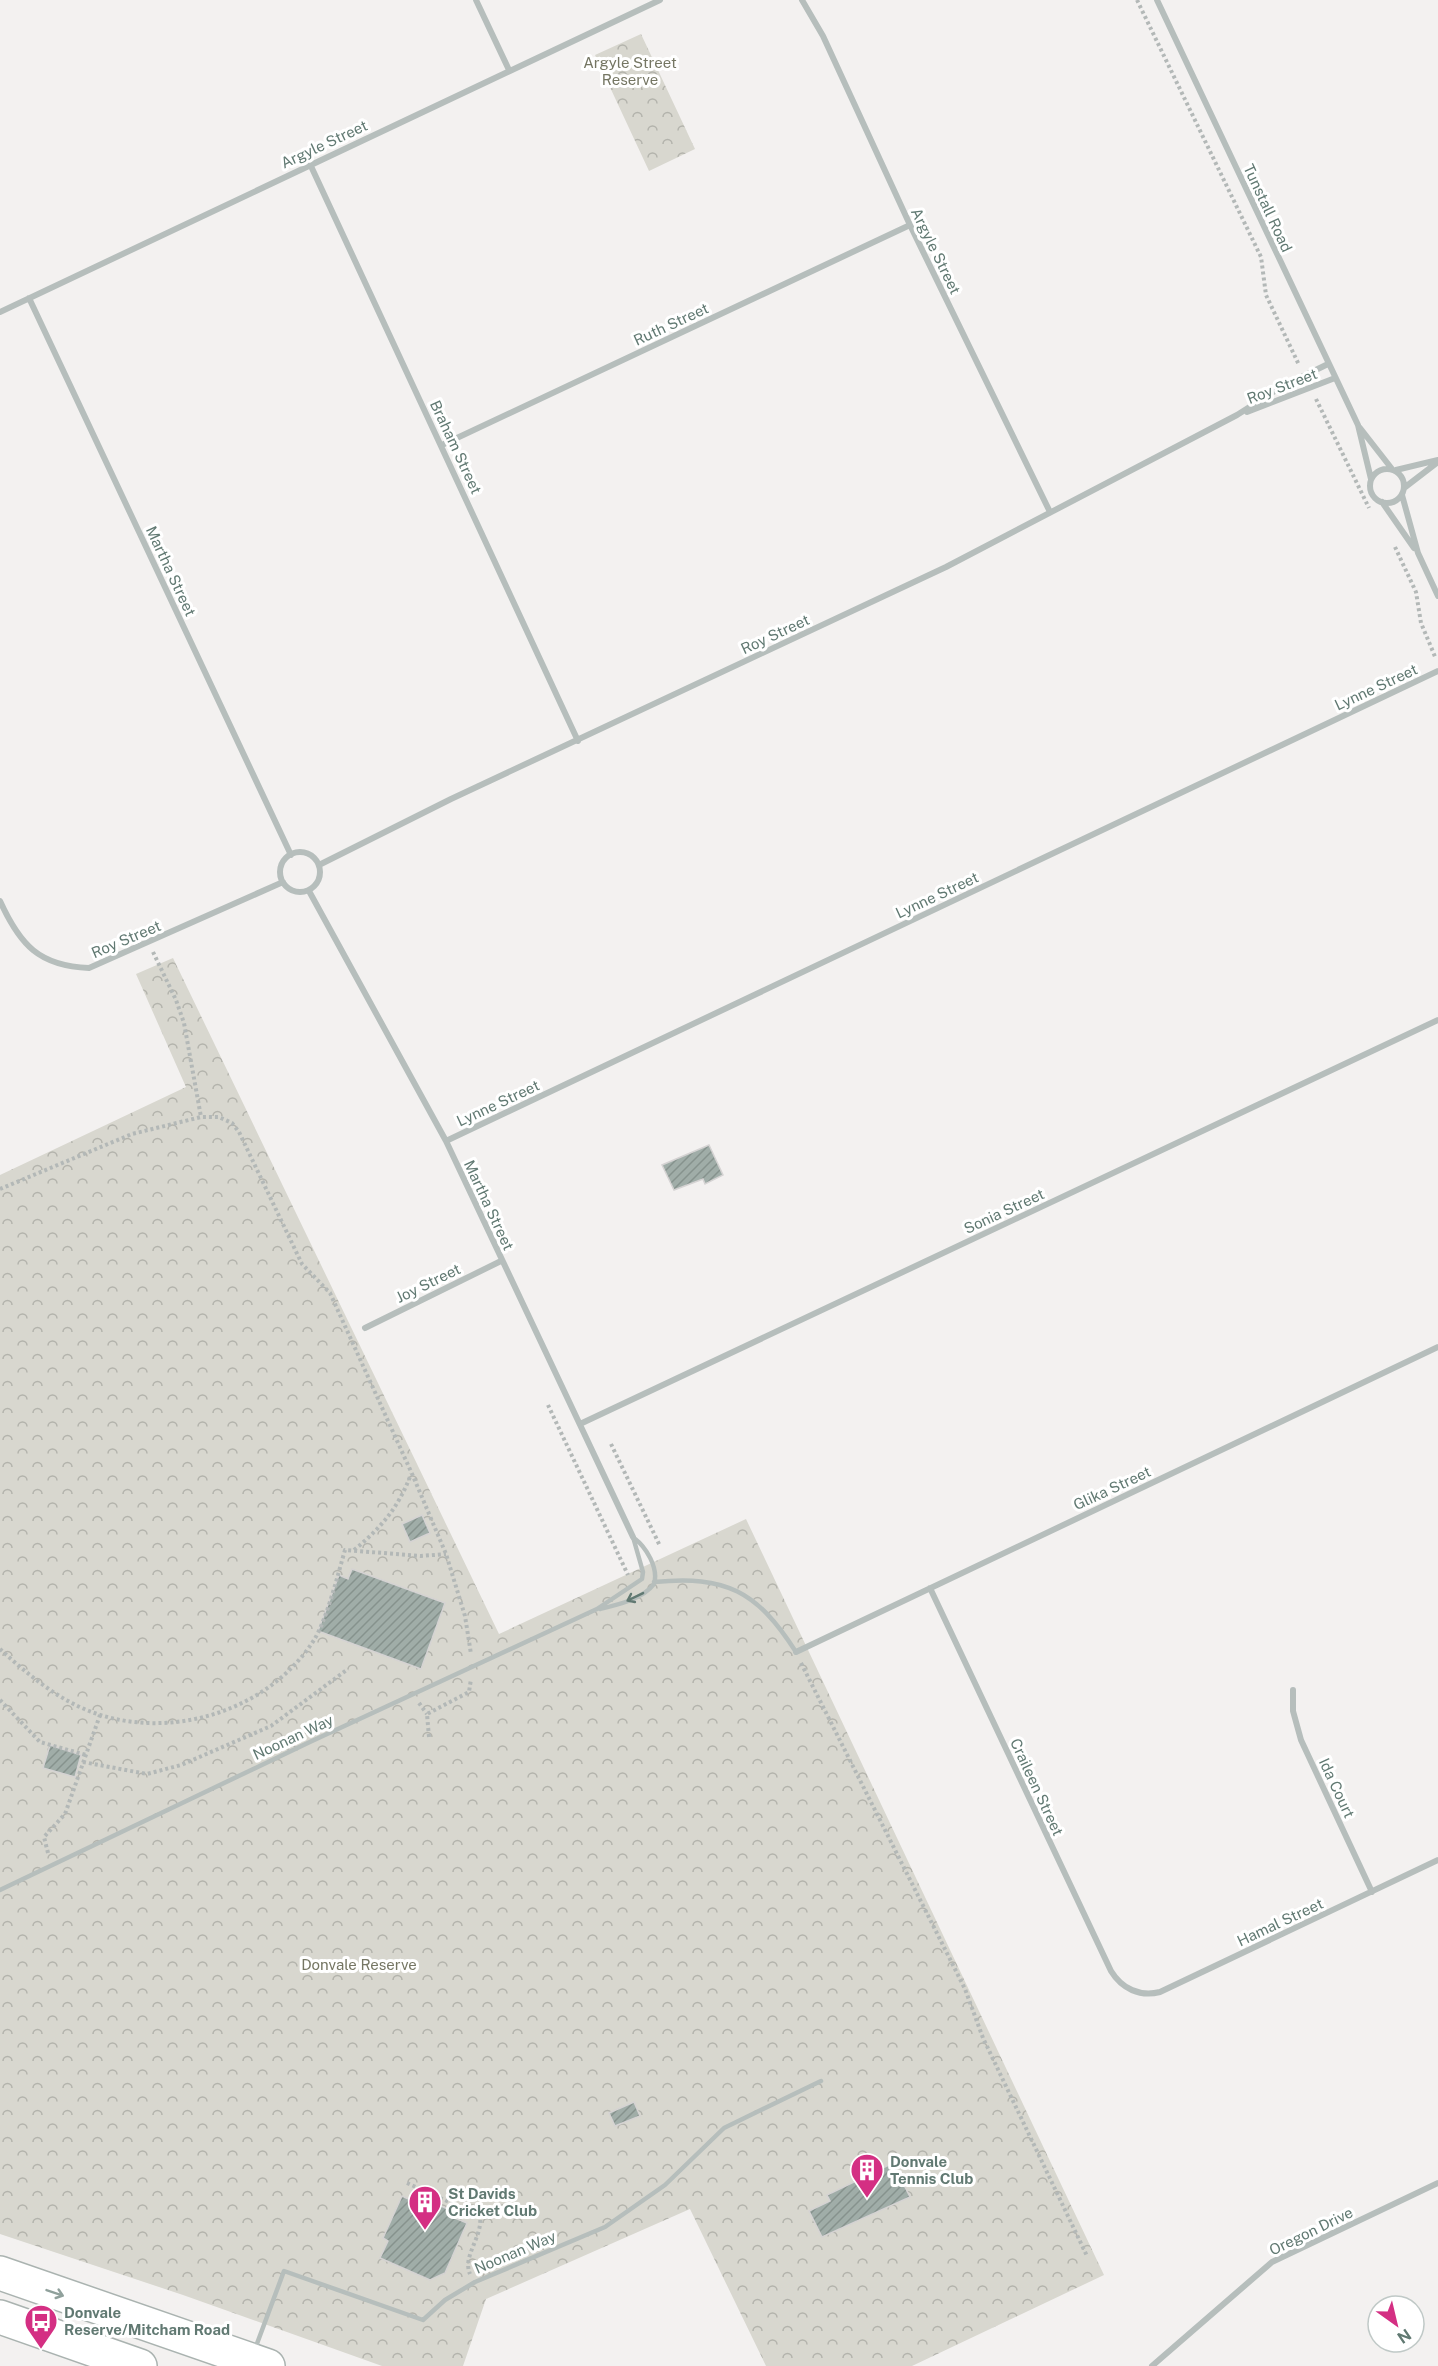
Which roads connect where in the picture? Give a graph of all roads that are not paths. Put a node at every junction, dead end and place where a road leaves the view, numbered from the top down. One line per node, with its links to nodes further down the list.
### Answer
1 (476, 0): 5 (street)
2 (660, 0): 5 (street, Argyle Street)
3 (802, 0): 7 (street, Argyle Street)
4 (1157, 0): 10 (street, Tunstall Road)
5 (509, 70): 6 (street, Argyle Street)
6 (310, 164): 8 (street, Argyle Street); 14 (street, Braham Street)
7 (910, 225): 14 (street, Ruth Street); 20 (street, Argyle Street)
8 (29, 298): 9 (street, Argyle Street); 25 (street, Martha Street)
9 (0, 312)
10 (1328, 364): 11 (street, Tunstall Road); 12 (street, Roy Street)
11 (1335, 378): 12 (street, Roy Street); 13 (street, Tunstall Road)
12 (1238, 415): 20 (street, Roy Street)
13 (1358, 425): 16 (street, Tunstall Road); 17 (street, Tunstall Road)
14 (442, 445): 24 (street, Braham Street)
15 (1438, 461): 16 (street); 18 (street)
16 (1394, 470): 17 (street); 18 (street)
17 (1371, 478): 19 (street)
18 (1403, 491): 19 (street); 21 (street)
19 (1383, 502): 21 (street)
20 (1050, 512): 24 (street, Roy Street)
21 (1418, 553): 22 (street)
22 (1438, 596)
23 (1438, 671): 31 (street, Lynne Street)
24 (578, 741): 26 (street, Roy Street)
25 (291, 855): 26 (street); 27 (street)
26 (319, 865): 28 (street)
27 (283, 882): 28 (street); 29 (street, Roy Street)
28 (309, 891): 31 (street, Martha Street)
29 (0, 901)
30 (1438, 1020): 35 (street, Sonia Street)
31 (446, 1141): 32 (street, Martha Street)
32 (501, 1261): 33 (street, Joy Street); 35 (street, Martha Street)
33 (365, 1328)
34 (1438, 1347): 39 (street, Glika Street)
35 (580, 1424): 36 (street, Martha Street)
36 (633, 1537): 37 (lane, Martha Street); 38 (lane, Martha Street)
37 (643, 1573): 40 (lane, Noonan Way)
38 (654, 1582): 40 (lane, Noonan Way, one-way to 40); 41 (lane)
39 (930, 1588): 41 (street, Glika Street); 46 (street, Craileen Street)
40 (597, 1610): 44 (lane, Noonan Way)
41 (795, 1652)
42 (1293, 1690): 45 (street, Ida Court)
43 (1438, 1860): 45 (street, Hamal Street)
44 (0, 1890)
45 (1372, 1892): 46 (street, Hamal Street)
46 (1131, 1990)
47 (821, 2081): 51 (lane, Noonan Way)
48 (1438, 2183): 52 (street, Oregon Drive)
49 (0, 2273): 51 (main road, one-way to 51)
50 (0, 2317): 53 (main road)
51 (256, 2364)
52 (1154, 2365)
53 (140, 2366)

